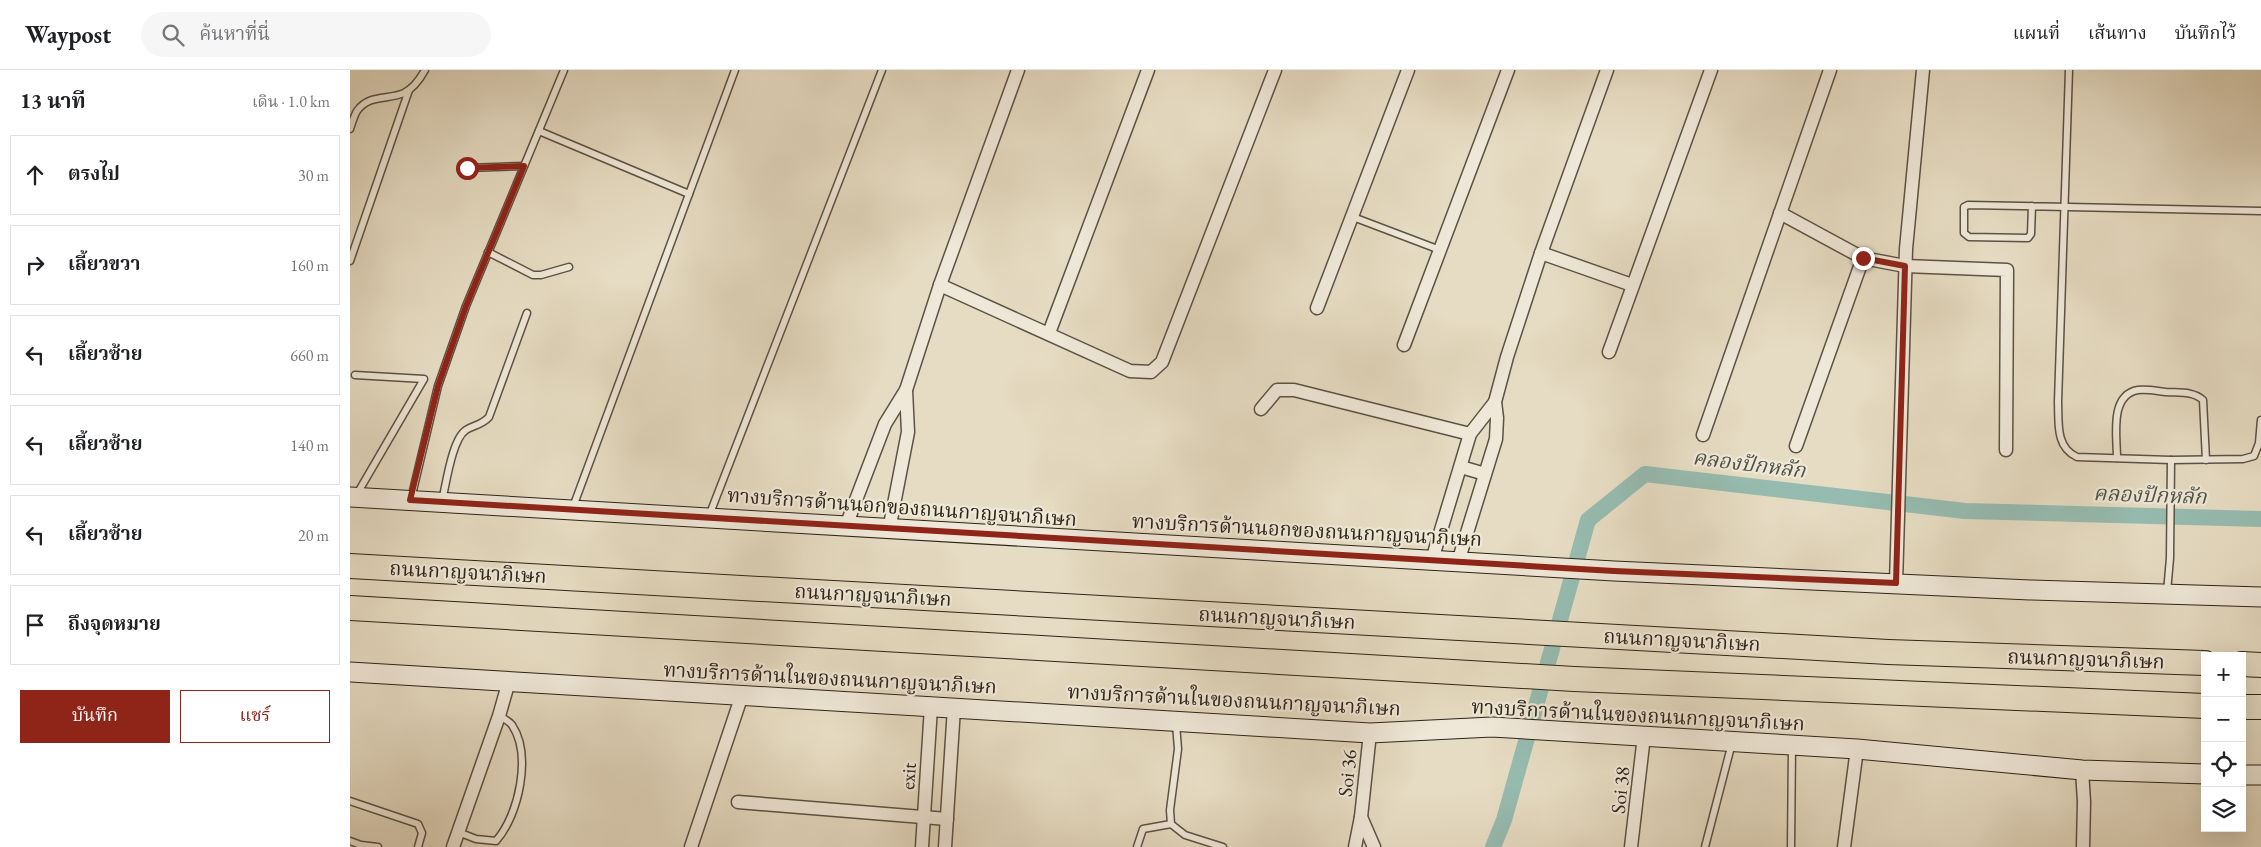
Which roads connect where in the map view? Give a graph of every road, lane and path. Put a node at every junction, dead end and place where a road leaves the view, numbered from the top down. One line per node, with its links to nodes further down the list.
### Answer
1 (425, 70): 15 (lane)
2 (564, 70): 17 (lane)
3 (735, 70): 20 (lane)
4 (882, 70): 58 (lane)
5 (1018, 70): 33 (street)
6 (1148, 70): 37 (street)
7 (1274, 70): 37 (street)
8 (1408, 70): 25 (street)
9 (1508, 70): 26 (street)
10 (1608, 70): 28 (street)
11 (1710, 70): 34 (street)
12 (1830, 70): 24 (street)
13 (1923, 70): 31 (street)
14 (2069, 70): 22 (lane)
15 (409, 90): 16 (lane); 30 (lane)
16 (350, 129)
17 (539, 131): 18 (lane); 20 (lane)
18 (524, 166): 19 (lane); 27 (lane)
19 (467, 168)
20 (689, 194): 57 (lane)
21 (2032, 206): 21 (lane); 22 (lane)
22 (2064, 206): 23 (lane); 49 (lane)
23 (2261, 211)
24 (1780, 213): 29 (street); 46 (street)
25 (1353, 217): 26 (lane); 35 (street)
26 (1440, 250): 38 (street)
27 (488, 252): 32 (lane); 55 (lane)
28 (1541, 253): 34 (street); 42 (street)
29 (1863, 258): 31 (street); 47 (street)
30 (350, 261)
31 (1905, 266): 48 (street); 64 (street)
32 (569, 267)
33 (940, 285): 37 (street); 41 (street)
34 (1632, 285): 39 (street)
35 (1317, 308)
36 (527, 313): 56 (lane)
37 (1049, 333)
38 (1404, 345)
39 (1608, 352)
40 (355, 374): 54 (lane)
41 (906, 390): 59 (street); 60 (street)
42 (1495, 402): 45 (street); 53 (street)
43 (1261, 409): 45 (street)
44 (2261, 420): 51 (lane)
45 (1470, 434): 52 (street)
46 (1703, 435)
47 (1796, 446)
48 (2006, 450)
49 (2117, 458): 50 (lane); 51 (lane)
50 (2170, 460): 51 (lane); 65 (lane)
51 (2206, 460)
52 (1461, 468): 53 (street); 61 (street)
53 (1485, 474): 62 (street)
54 (353, 497): 55 (main road, ทางบริการด้านนอกของถนนกาญจนาภิเษก)
55 (410, 500): 56 (main road, ทางบริการด้านนอกของถนนกาญจนาภิเษก)
56 (441, 502): 57 (main road, ทางบริการด้านนอกของถนนกาญจนาภิเษก)
57 (572, 509): 58 (main road, ทางบริการด้านนอกของถนนกาญจนาภิเษก)
58 (708, 517): 59 (main road, ทางบริการด้านนอกของถนนกาญจนาภิเษก)
59 (846, 526): 60 (main road, ทางบริการด้านนอกของถนนกาญจนาภิเษก)
60 (889, 530): 61 (main road, ทางบริการด้านนอกของถนนกาญจนาภิเษก)
61 (1432, 560): 62 (main road, ทางบริการด้านนอกของถนนกาญจนาภิเษก)
62 (1458, 562): 64 (main road, ทางบริการด้านนอกของถนนกาญจนาภิเษก)
63 (350, 566): 68 (highway, ถนนกาญจนาภิเษก)
64 (1896, 583): 65 (main road, ทางบริการด้านนอกของถนนกาญจนาภิเษก)
65 (2167, 594): 66 (main road, ทางบริการด้านนอกของถนนกาญจนาภิเษก)
66 (2261, 597)
67 (350, 608): 74 (highway, ถนนกาญจนาภิเษก)
68 (2201, 664)
69 (2246, 664): 70 (highway)
70 (2261, 665)
71 (350, 672): 72 (main road, ทางบริการด้านในของถนนกาญจนาภิเษก)
72 (509, 682): 73 (main road, ทางบริการด้านในของถนนกาญจนาภิเษก); 79 (street)
73 (742, 696): 75 (main road, ทางบริการด้านในของถนนกาญจนาภิเษก); 101 (street)
74 (2201, 706)
75 (931, 707): 78 (main road, ทางบริการด้านในของถนนกาญจนาภิเษก); 93 (street, exit)
76 (2246, 707): 77 (highway)
77 (2261, 707)
78 (954, 708): 80 (main road, ทางบริการด้านในของถนนกาญจนาภิเษก); 94 (street)
79 (500, 716): 96 (street); 96 (lane)
80 (1176, 722): 81 (main road, ทางบริการด้านในของถนนกาญจนาภิเษก); 95 (lane)
81 (1370, 733): 82 (main road, ทางบริการด้านในของถนนกาญจนาภิเษก); 92 (street, Soi 36)
82 (1644, 736): 83 (main road, ทางบริการด้านในของถนนกาญจนาภิเษก); 108 (street, Soi 38)
83 (1733, 741): 84 (main road, ทางบริการด้านในของถนนกาญจนาภิเษก); 109 (lane)
84 (1792, 745): 85 (main road, ทางบริการด้านในของถนนกาญจนาภิเษก); 110 (lane)
85 (1857, 749): 86 (main road, ทางบริการด้านในของถนนกาญจนาภิเษก); 111 (street)
86 (2082, 770): 87 (main road, ทางบริการด้านในของถนนกาญจนาภิเษก); 112 (street)
87 (2201, 774)
88 (2246, 775): 89 (main road)
89 (2261, 775)
90 (350, 801): 99 (lane)
91 (738, 802): 93 (street)
92 (1361, 817): 106 (street, Soi 36); 107 (street)
93 (924, 818): 94 (street); 102 (street, exit)
94 (947, 819): 103 (street)
95 (1171, 824): 104 (lane); 105 (lane)
96 (458, 832): 100 (street)
97 (350, 841): 98 (lane)
98 (378, 847)
99 (418, 847)
100 (452, 847)
101 (691, 847)
102 (922, 847)
103 (945, 847)
104 (1137, 847)
105 (1223, 847)
106 (1355, 847)
107 (1374, 847)
108 (1631, 847)
109 (1705, 847)
110 (1791, 847)
111 (1844, 847)
112 (2083, 847)

